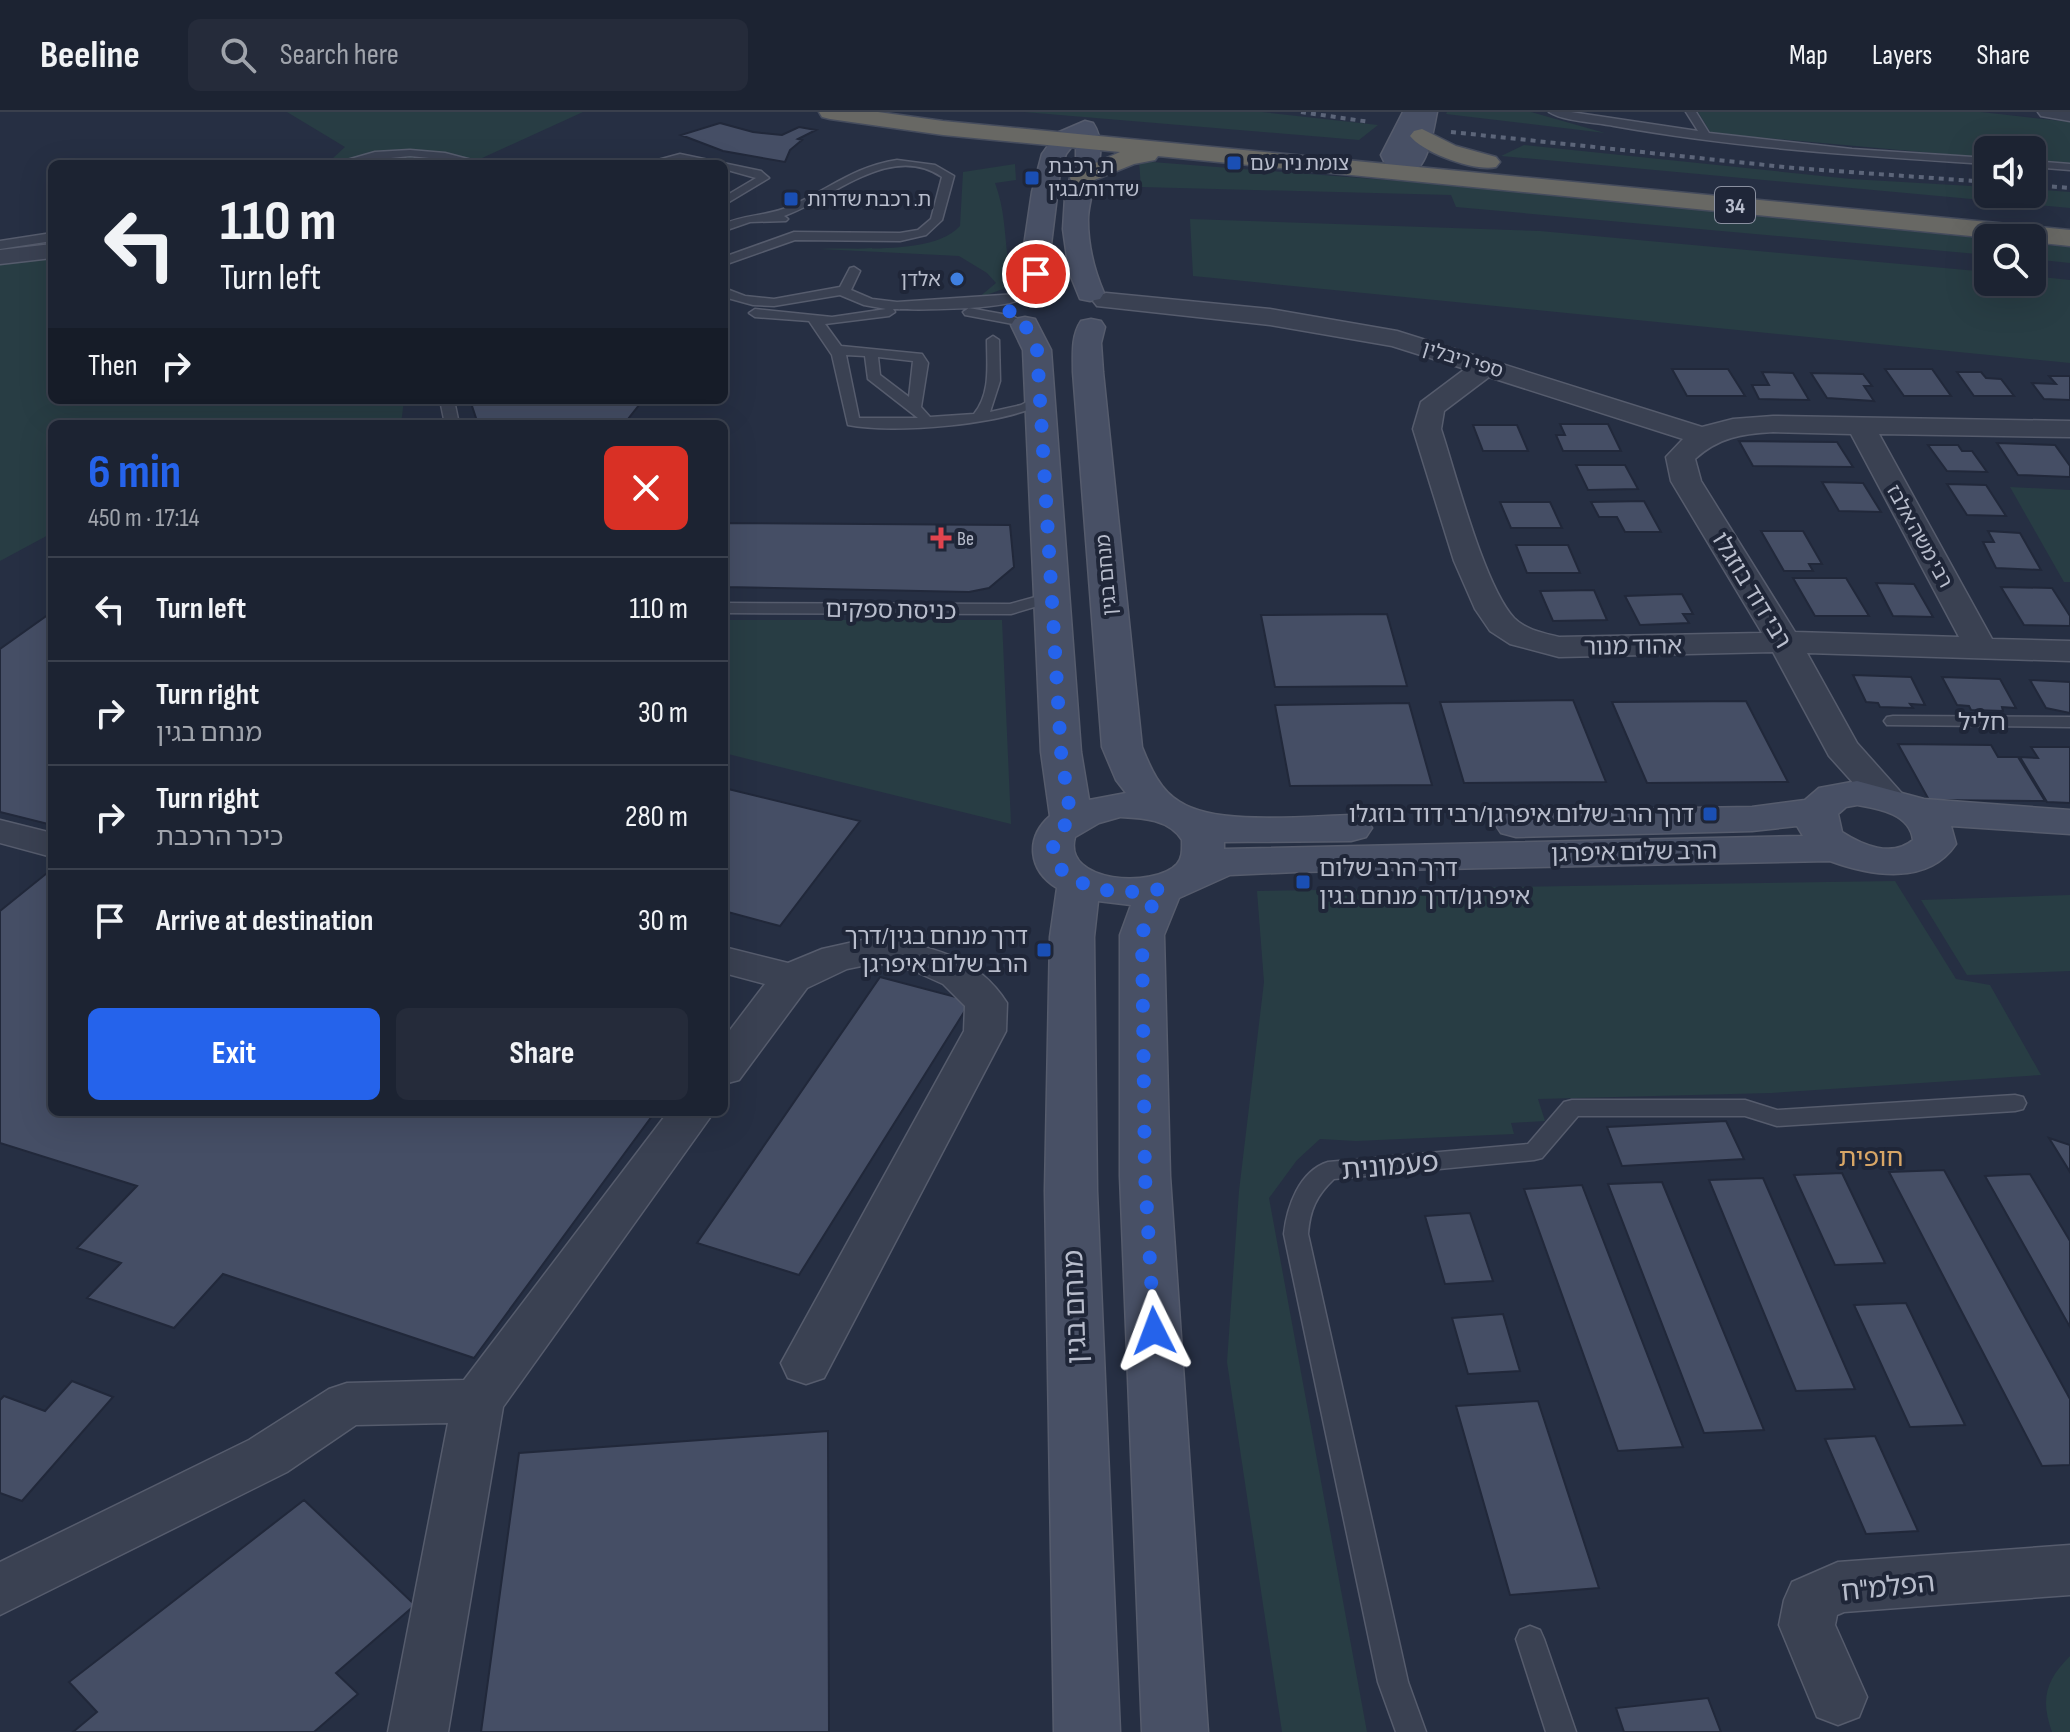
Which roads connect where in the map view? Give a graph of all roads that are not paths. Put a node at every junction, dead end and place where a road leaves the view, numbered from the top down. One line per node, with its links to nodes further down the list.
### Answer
1 (830, 112): 7 (highway, 34)
2 (1414, 112): 11 (main road)
3 (1554, 112): 9 (lane)
4 (1691, 112): 9 (lane)
5 (2048, 112): 6 (street)
6 (2070, 115)
7 (940, 120): 8 (highway, 34); 10 (highway, 34); 21 (highway)
8 (1088, 135): 10 (highway, 34); 11 (highway, 34); 12 (highway, 34); 22 (main road, מנחם בגין)
9 (1706, 136): 17 (lane)
10 (1064, 140): 21 (main road)
11 (1410, 145): 12 (highway, 34); 27 (highway, 34); 31 (highway, 34)
12 (1208, 153): 22 (highway)
13 (350, 160): 14 (lane)
14 (463, 160)
15 (666, 160): 16 (lane)
16 (696, 160)
17 (1974, 160)
18 (2046, 165): 20 (lane)
19 (728, 167): 23 (lane)
20 (2070, 167)
21 (1049, 172): 43 (main road)
22 (1082, 178): 44 (main road, מנחם בגין)
23 (728, 200)
24 (728, 217): 26 (lane)
25 (770, 217): 26 (lane); 28 (lane); 28 (lane)
26 (748, 218): 29 (lane)
27 (2070, 219)
28 (794, 236): 32 (lane)
29 (728, 237): 32 (lane)
30 (48, 238): 33 (lane)
31 (2070, 238)
32 (771, 244): 36 (lane)
33 (0, 245)
34 (48, 251): 35 (street)
35 (0, 257)
36 (728, 260)
37 (854, 271): 38 (lane)
38 (844, 292): 40 (lane); 41 (lane)
39 (728, 293): 40 (lane)
40 (803, 298): 46 (lane)
41 (868, 302): 43 (lane); 45 (lane)
42 (728, 308): 46 (lane)
43 (1022, 309): 44 (main road); 44 (main road); 45 (lane); 54 (main road)
44 (1097, 311): 50 (street, ספי ריבלין); 67 (main road, מנחם בגין)
45 (855, 317): 46 (lane); 48 (lane)
46 (808, 318): 48 (lane)
47 (993, 340): 52 (lane)
48 (838, 347): 49 (lane); 53 (lane)
49 (871, 352): 51 (lane); 51 (lane)
50 (1486, 366): 57 (street, ספי ריבלין); 60 (street, אהוד מנור)
51 (914, 409): 53 (lane)
52 (978, 418): 53 (lane); 54 (lane); 54 (lane)
53 (930, 420)
54 (1032, 425): 58 (main road)
55 (1860, 425): 56 (street); 57 (street); 61 (street, רבי משה אלבז)
56 (2070, 429)
57 (1701, 436): 60 (street, רבי דוד בוזגלו)
58 (1052, 589): 59 (lane, כניסת ספקים); 69 (main road)
59 (728, 608)
60 (1784, 642): 61 (street, אהוד מנור); 65 (street, רבי דוד בוזגלו)
61 (1981, 648): 62 (street, אהוד מנור)
62 (2070, 651)
63 (1893, 721): 64 (lane, חליל)
64 (2070, 722)
65 (1842, 748): 66 (street); 68 (street, רבי דוד בוזגלו)
66 (1822, 805): 67 (main road, הרב שלום איפרגן); 68 (main road, הרב שלום איפרגן); 73 (main road)
67 (1173, 813): 69 (main road); 75 (main road)
68 (1913, 817): 70 (main road); 73 (main road, הרב שלום איפרגן); 74 (main road)
69 (1071, 819): 76 (main road)
70 (2070, 822)
71 (0, 831): 72 (street)
72 (48, 844)
73 (1838, 848): 75 (main road, הרב שלום איפרגן)
74 (2070, 848)
75 (1176, 882): 76 (main road); 90 (main road)
76 (1079, 883): 89 (main road, מנחם בגין)
77 (728, 961): 78 (street)
78 (792, 978): 79 (street); 82 (street)
79 (728, 1064)
80 (2015, 1103): 91 (lane, פעמונית)
81 (689, 1116): 83 (street)
82 (806, 1363)
83 (478, 1401): 85 (street); 88 (street)
84 (2070, 1570): 87 (street, הפלמ"ח)
85 (0, 1590)
86 (1530, 1639): 92 (lane)
87 (1838, 1697)
88 (418, 1732)
89 (1087, 1732)
90 (1175, 1732)
91 (1411, 1732)
92 (1561, 1732)

